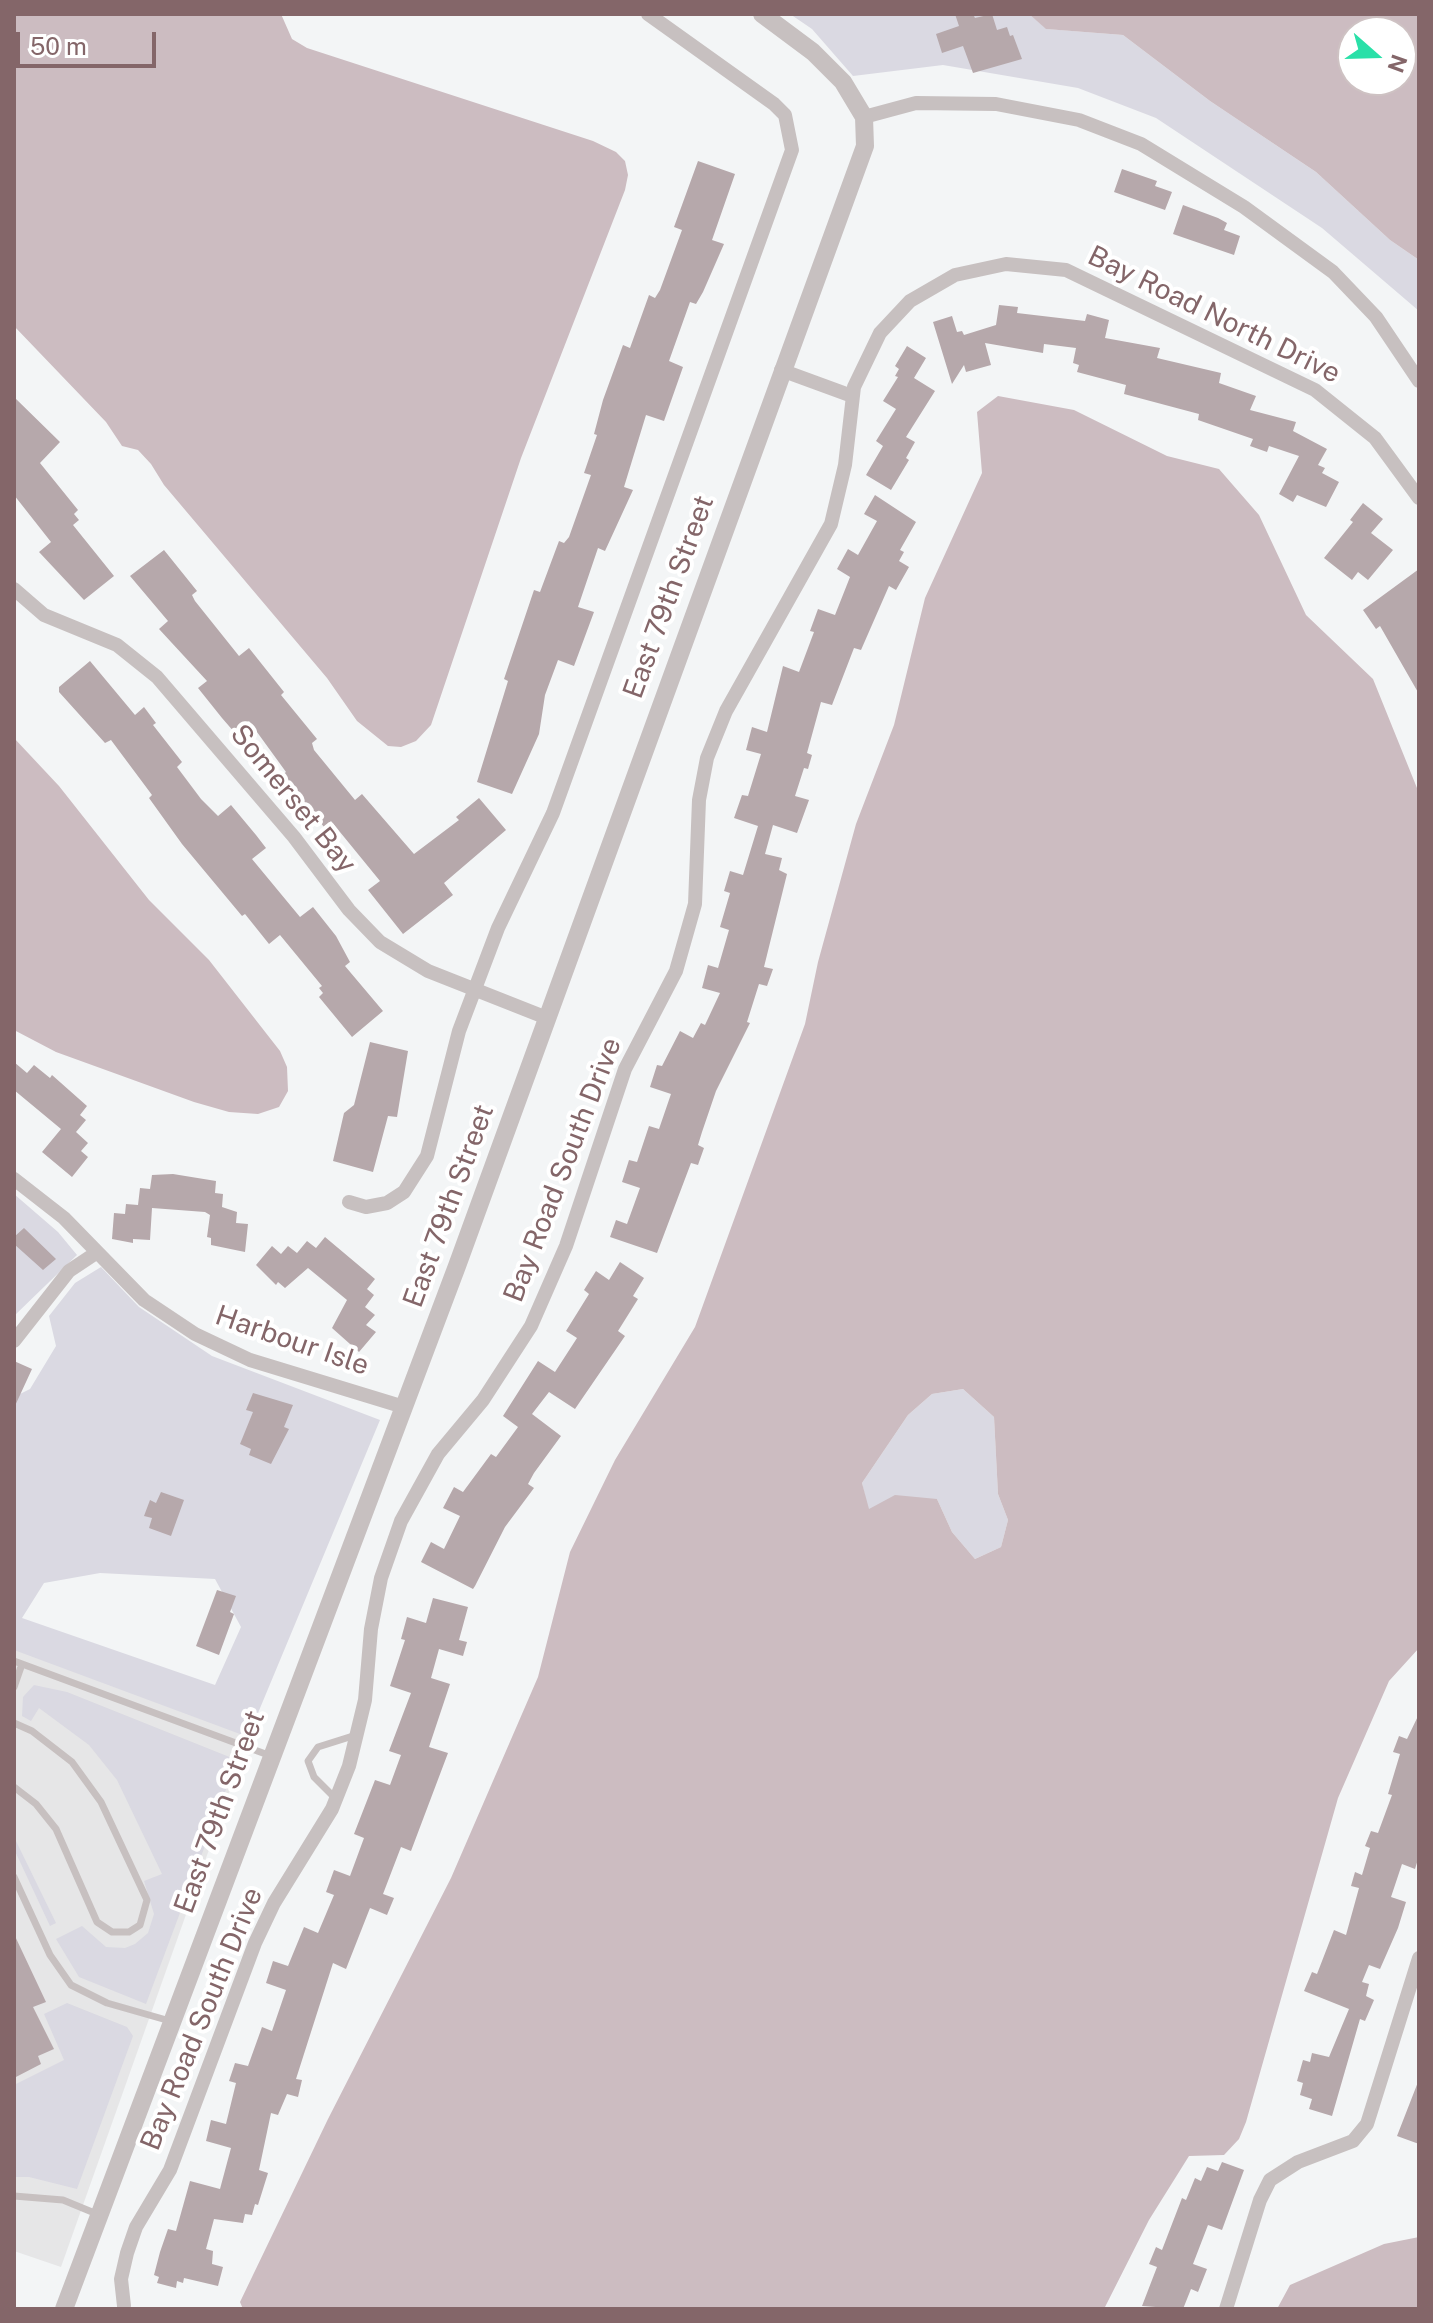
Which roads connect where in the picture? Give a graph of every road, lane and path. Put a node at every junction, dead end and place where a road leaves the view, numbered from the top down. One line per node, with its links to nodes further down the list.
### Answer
1 (648, 14): 10 (street)
2 (762, 14): 3 (street)
3 (864, 117): 5 (street, East 79th Street); 6 (street)
4 (946, 280): 7 (street, Bay Road South Drive); 8 (street, Bay Road North Drive)
5 (781, 370): 7 (street); 11 (street, East 79th Street)
6 (1419, 381)
7 (852, 396): 20 (street, Bay Road South Drive)
8 (1419, 498)
9 (14, 589): 10 (street, Somerset Bay)
10 (474, 990): 11 (street, Somerset Bay); 13 (street)
11 (547, 1018): 16 (street, East 79th Street)
12 (14, 1179): 14 (street, Harbour Isle)
13 (349, 1202)
14 (96, 1253): 15 (street); 16 (street, Harbour Isle)
15 (14, 1341)
16 (404, 1407): 21 (street, East 79th Street)
17 (18, 1662): 18 (lane); 21 (lane)
18 (14, 1687)
19 (14, 1723): 22 (lane)
20 (358, 1735): 23 (street, Bay Road South Drive); 23 (lane)
21 (271, 1756): 26 (street, East 79th Street)
22 (14, 1787)
23 (336, 1799): 29 (street, Bay Road South Drive)
24 (14, 1877): 26 (lane)
25 (1419, 1958): 31 (street)
26 (172, 2021): 28 (street, East 79th Street)
27 (14, 2196): 28 (lane)
28 (99, 2215): 30 (street, East 79th Street)
29 (124, 2306)
30 (64, 2309)
31 (1226, 2309)

